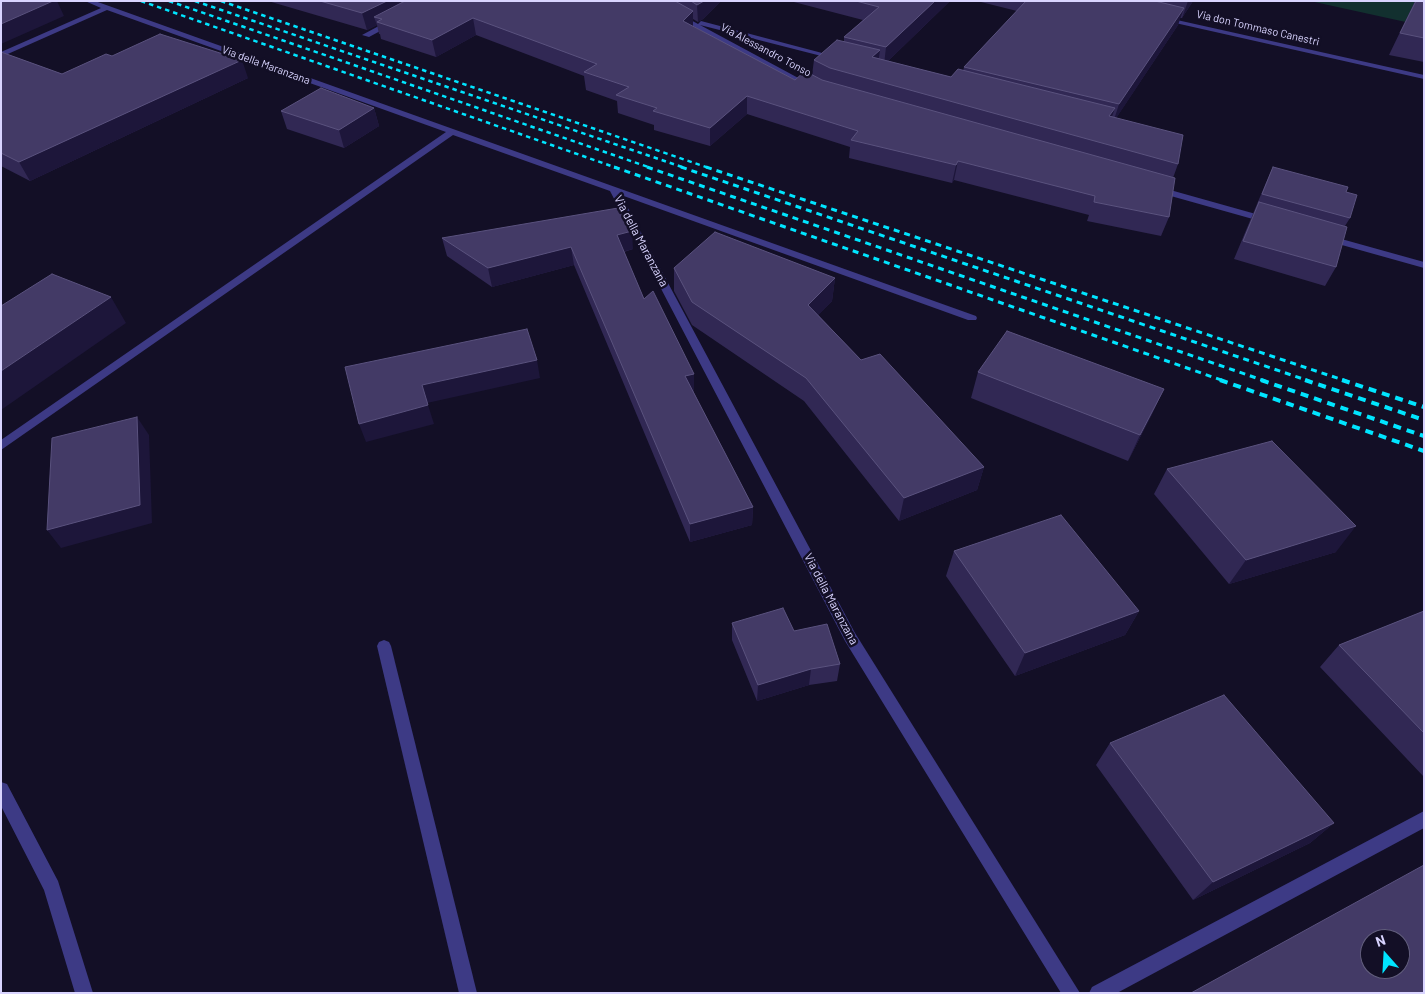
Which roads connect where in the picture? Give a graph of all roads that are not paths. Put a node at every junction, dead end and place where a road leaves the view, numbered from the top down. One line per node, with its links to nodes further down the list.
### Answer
1 (88, 1): 3 (street, Via della Maranzana)
2 (650, 1): 6 (street, Via Alessandro Tonso)
3 (107, 8): 8 (street); 12 (street, Via della Maranzana)
4 (1154, 16): 10 (street, Via don Tommaso Canestri)
5 (400, 18): 7 (street)
6 (682, 18): 9 (street); 11 (street, Via Alessandro Tonso)
7 (366, 35)
8 (1, 55)
9 (845, 60)
10 (1424, 77)
11 (816, 90)
12 (452, 132): 14 (street, Via della Maranzana); 19 (street)
13 (1148, 186): 15 (street)
14 (614, 191): 18 (street, Via della Maranzana); 25 (street, Via della Maranzana)
15 (1281, 224)
16 (1319, 235): 17 (street)
17 (1424, 265)
18 (972, 318)
19 (1, 446)
20 (384, 646): 24 (street)
21 (1, 789): 23 (street)
22 (1424, 819): 26 (street)
23 (84, 993)
24 (468, 993)
25 (1071, 993)
26 (1098, 993)

